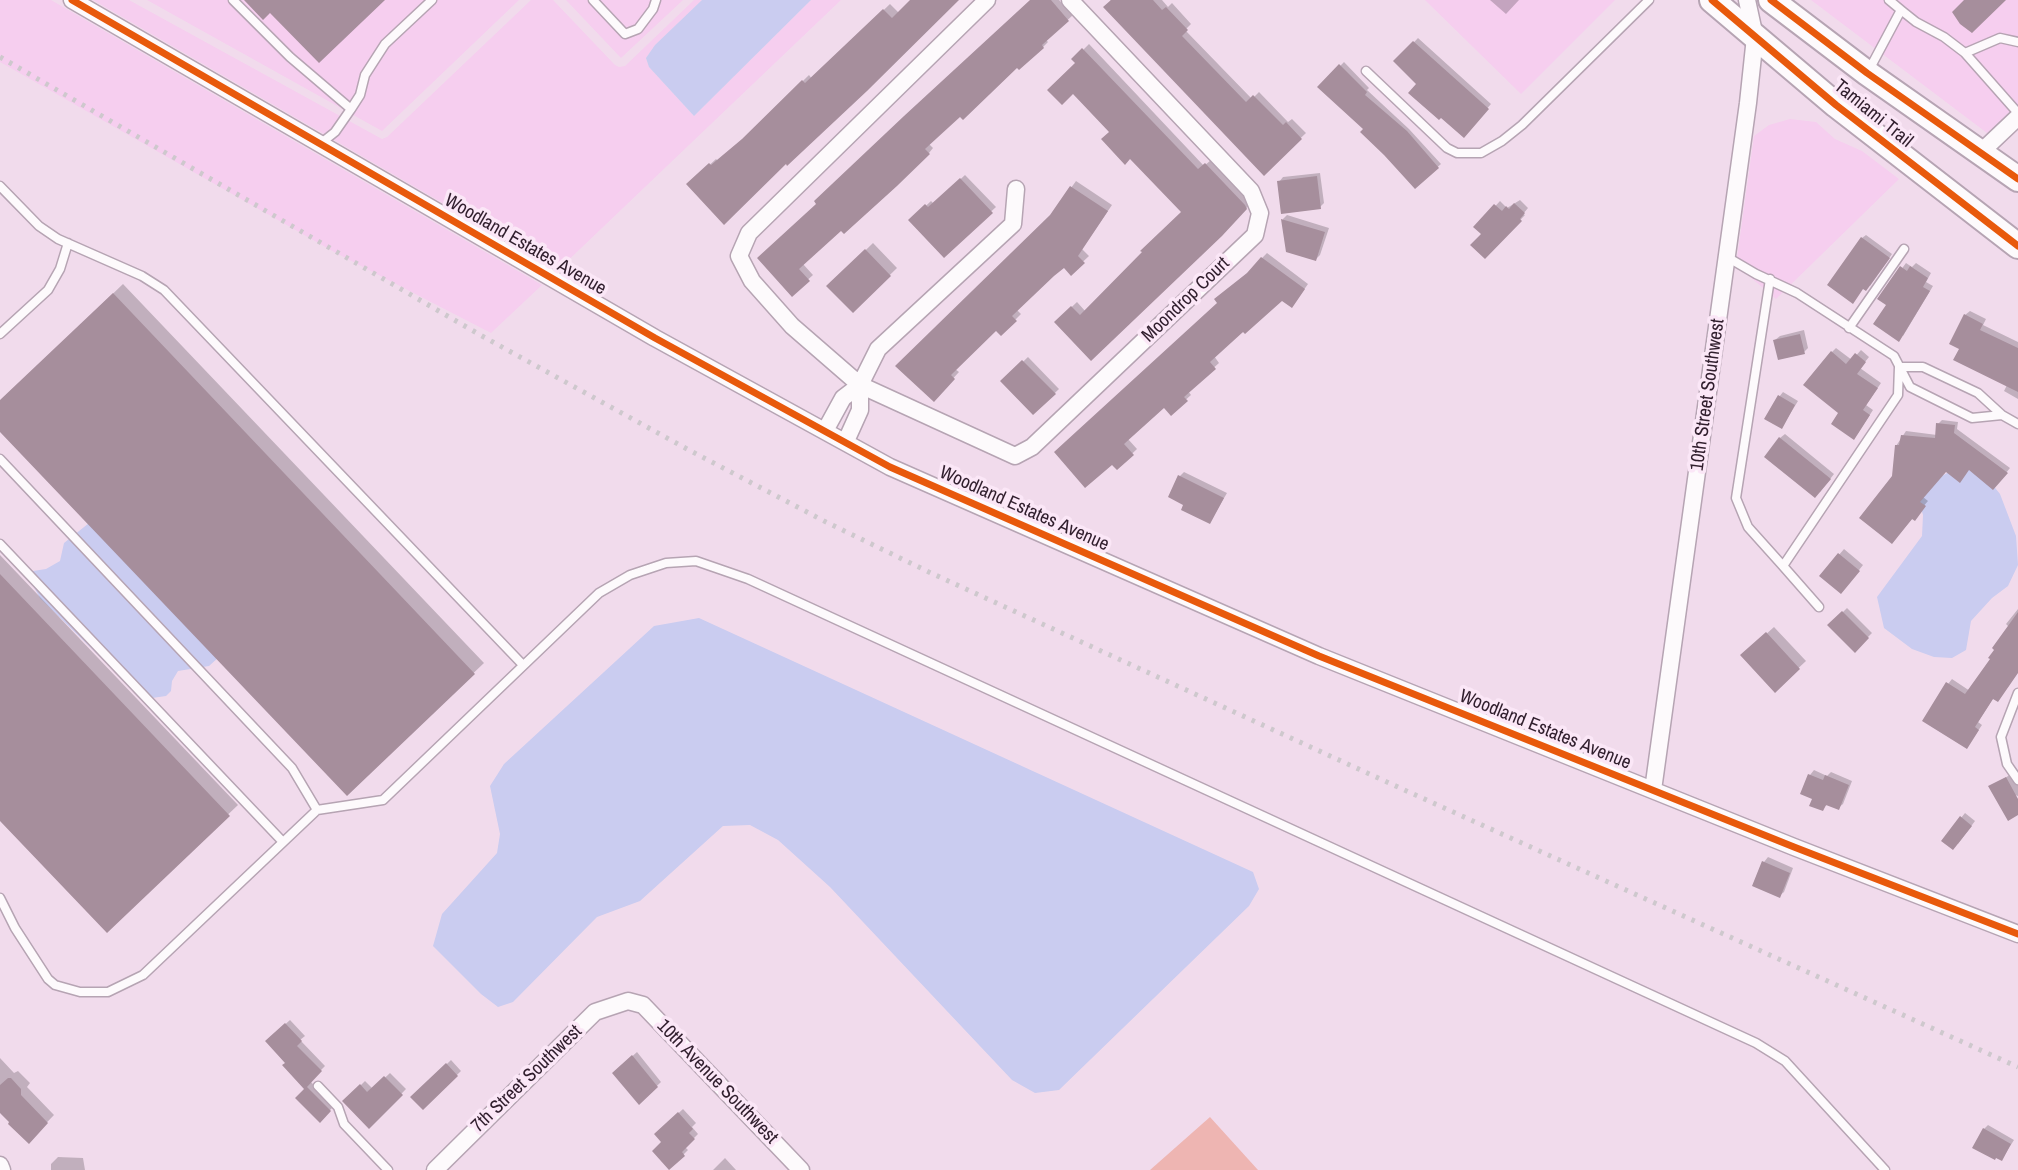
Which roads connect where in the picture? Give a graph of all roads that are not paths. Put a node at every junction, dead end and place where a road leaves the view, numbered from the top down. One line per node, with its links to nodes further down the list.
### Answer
1 (72, 0): 21 (street, Woodland Estates Avenue)
2 (233, 0): 19 (lane)
3 (432, 0): 19 (lane)
4 (593, 0): 5 (lane)
5 (656, 0)
6 (987, 0): 34 (street, Moondrop Court)
7 (1070, 0): 34 (street, Moondrop Court)
8 (1649, 0): 17 (lane)
9 (1712, 0): 14 (main road, Tamiami Trail)
10 (1747, 0): 14 (street, 10th Street Southwest)
11 (1771, 0): 18 (main road, Tamiami Trail)
12 (1889, 0): 13 (lane)
13 (1901, 10): 16 (lane); 18 (lane)
14 (1755, 37): 27 (main road, Tamiami Trail); 29 (street, 10th Street Southwest)
15 (2018, 43): 16 (lane)
16 (1965, 53): 20 (lane)
17 (1366, 71)
18 (1867, 73): 22 (main road, Tamiami Trail)
19 (351, 109): 21 (lane)
20 (2018, 115): 22 (street)
21 (320, 144): 37 (street, Woodland Estates Avenue)
22 (1980, 153): 23 (main road, Tamiami Trail)
23 (2018, 179)
24 (0, 186): 26 (lane)
25 (1016, 189): 34 (street)
26 (68, 243): 32 (lane); 43 (lane)
27 (2018, 246)
28 (1904, 249): 31 (lane)
29 (1727, 257): 30 (lane); 46 (street, 10th Street Southwest)
30 (1770, 279): 31 (lane); 41 (lane)
31 (1849, 328): 33 (lane)
32 (0, 334)
33 (1899, 367): 35 (lane); 35 (lane); 41 (lane)
34 (860, 385): 37 (street); 38 (street)
35 (2002, 415): 36 (lane)
36 (2018, 424)
37 (826, 429): 38 (street, Woodland Estates Avenue)
38 (846, 441): 46 (street, Woodland Estates Avenue)
39 (0, 459): 47 (lane)
40 (0, 544): 48 (lane)
41 (1783, 566): 42 (lane)
42 (1819, 607)
43 (523, 665): 47 (lane); 58 (lane)
44 (2018, 694): 45 (lane)
45 (2018, 780)
46 (1653, 790): 50 (street, Woodland Estates Avenue)
47 (317, 810): 48 (lane)
48 (283, 842): 49 (lane)
49 (0, 898)
50 (2018, 934)
51 (628, 1001): 56 (street, 7th Street Southwest); 57 (street, 10th Avenue Southwest)
52 (318, 1086): 55 (lane)
53 (0, 1165): 54 (street)
54 (2, 1170)
55 (388, 1170)
56 (435, 1170)
57 (801, 1170)
58 (1885, 1170)

